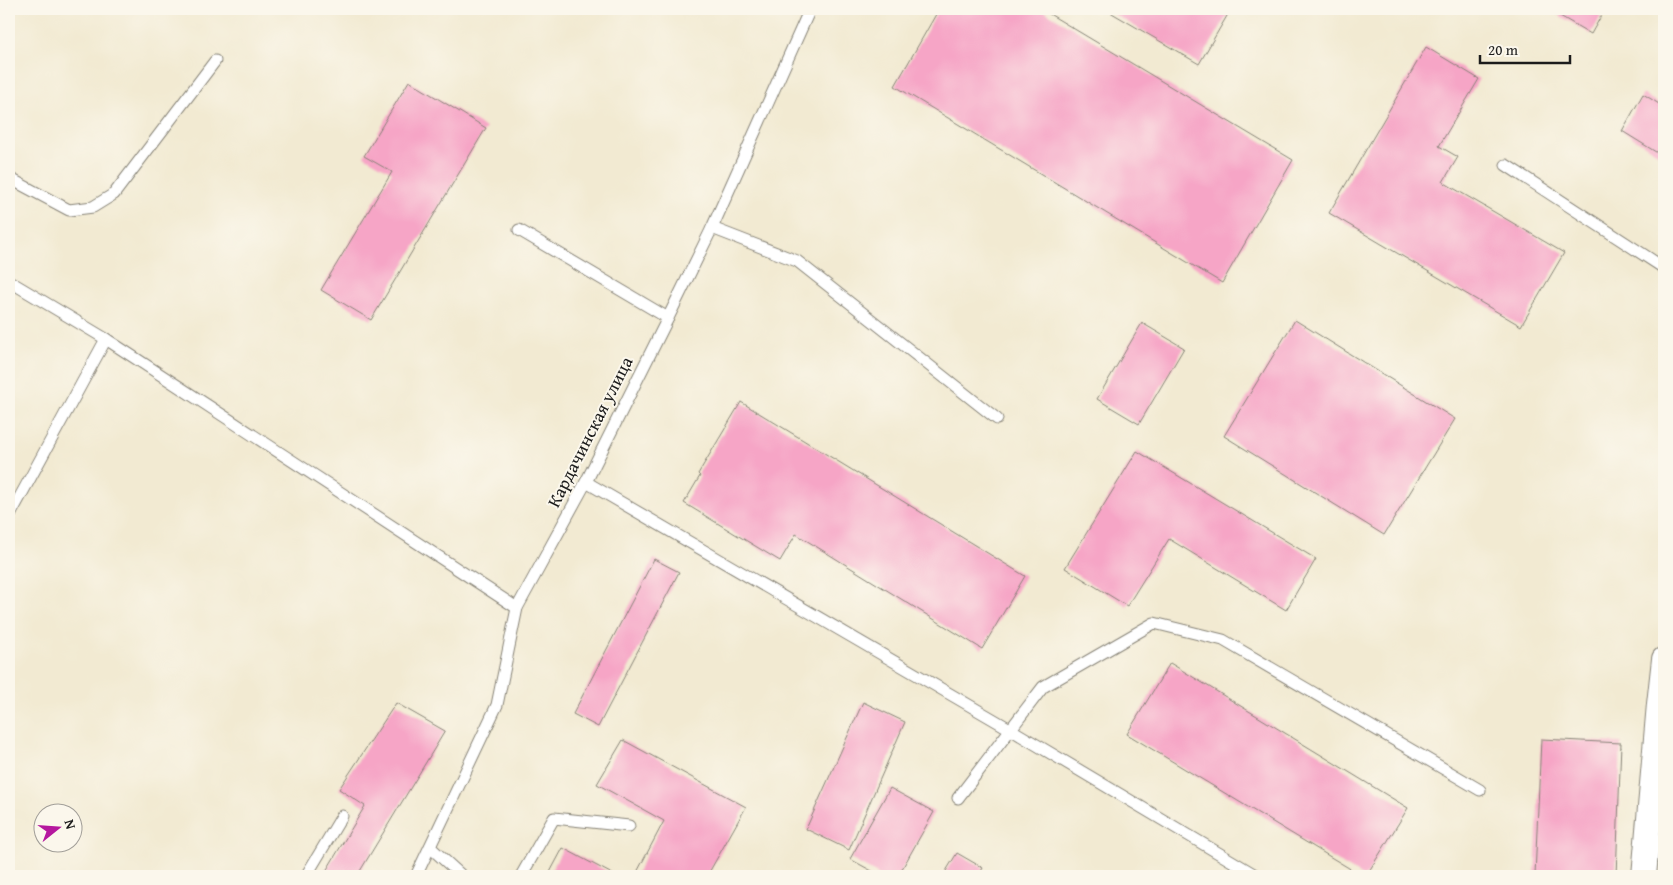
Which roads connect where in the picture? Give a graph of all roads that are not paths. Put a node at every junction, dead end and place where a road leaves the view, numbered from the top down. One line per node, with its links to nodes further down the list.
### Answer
1 (810, 9): 5 (lane, Кардачинская улица)
2 (215, 61): 4 (lane)
3 (1506, 165): 7 (lane)
4 (9, 178)
5 (712, 228): 9 (lane, Кардачинская улица); 11 (lane)
6 (519, 230): 9 (lane)
7 (1664, 268)
8 (9, 281): 10 (lane)
9 (668, 318): 12 (lane, Кардачинская улица)
10 (106, 339): 13 (lane); 14 (lane)
11 (997, 419)
12 (586, 482): 14 (lane, Кардачинская улица); 16 (lane)
13 (9, 517)
14 (517, 608): 21 (lane, Кардачинская улица)
15 (1664, 659): 27 (street)
16 (1010, 728): 17 (lane); 18 (lane); 26 (lane)
17 (1480, 790)
18 (958, 798)
19 (342, 816): 22 (lane)
20 (629, 826): 25 (lane)
21 (430, 847): 23 (lane, Кардачинская улица); 24 (lane)
22 (306, 876)
23 (416, 876)
24 (462, 876)
25 (521, 876)
26 (1257, 876)
27 (1644, 876)

